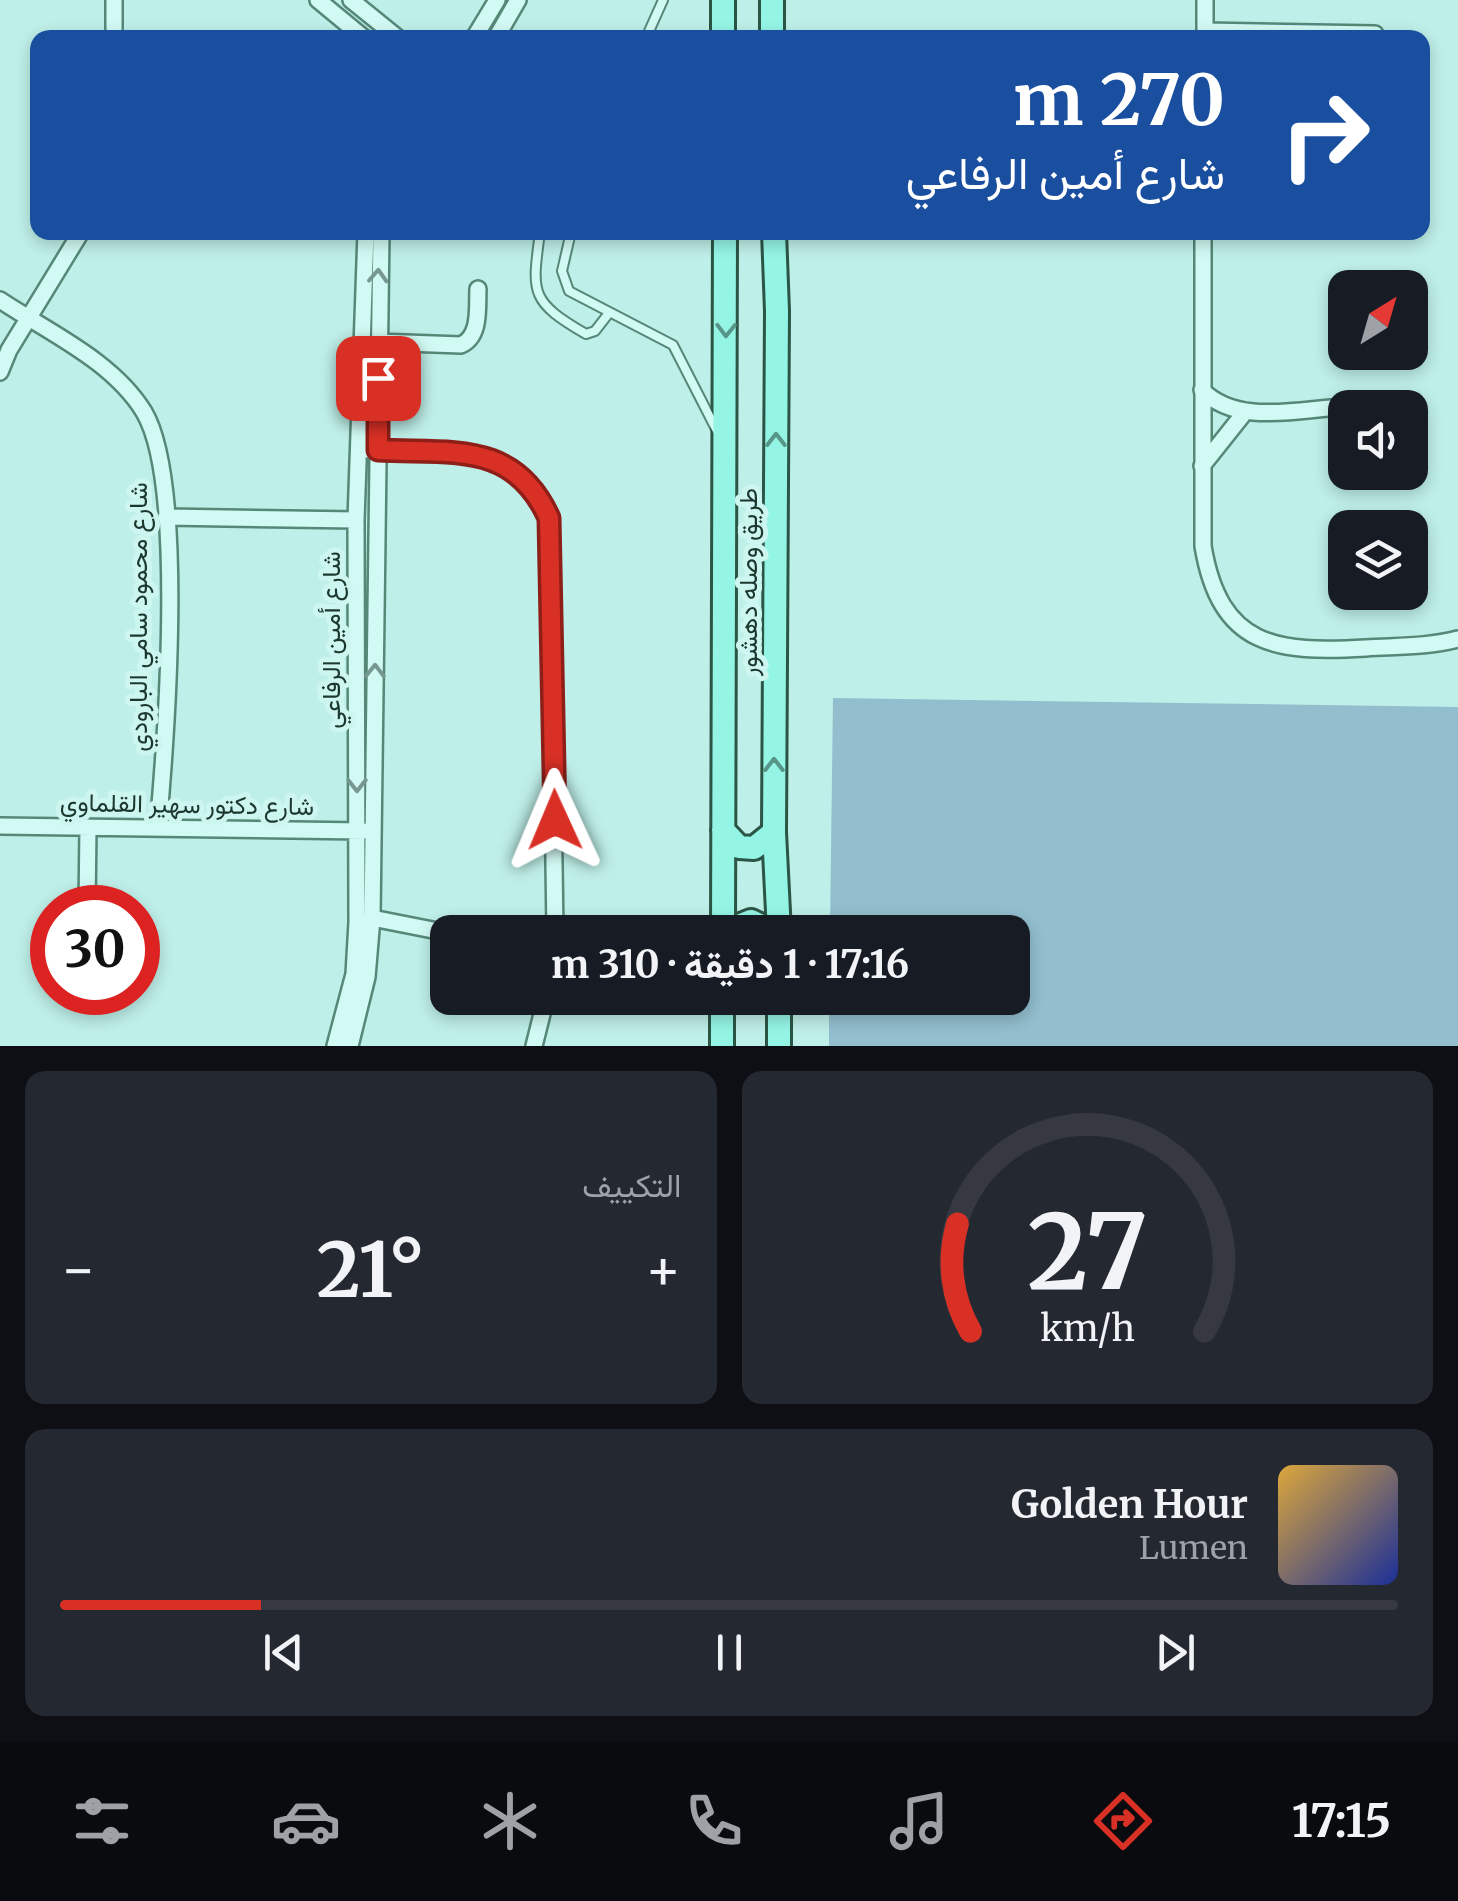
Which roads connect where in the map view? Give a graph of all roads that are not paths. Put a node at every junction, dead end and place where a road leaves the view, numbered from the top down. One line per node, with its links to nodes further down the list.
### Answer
1 (114, 0): 10 (street)
2 (318, 0): 11 (street)
3 (351, 0): 12 (street)
4 (498, 0): 13 (street)
5 (518, 0): 14 (street)
6 (663, 0): 15 (lane)
7 (723, 0): 16 (main road)
8 (772, 0): 17 (main road)
9 (1205, 0): 18 (street)
10 (114, 30)
11 (354, 30)
12 (388, 30)
13 (479, 30)
14 (501, 30)
15 (650, 30)
16 (723, 30)
17 (772, 30)
18 (1205, 30)
19 (76, 240): 30 (street)
20 (366, 240): 37 (street, شارع أمين الرفاعي)
21 (381, 240): 31 (street, شارع أمين الرفاعي, one-way to 21)
22 (539, 240): 29 (lane)
23 (569, 240): 29 (lane)
24 (774, 240): 48 (main road, طريق وصله دهشور, one-way to 24)
25 (1204, 240): 33 (street)
26 (725, 244): 36 (main road, طريق وصله دهشور, one-way to 36)
27 (478, 289): 31 (street)
28 (0, 300): 30 (street, شارع محمود سامي البارودي)
29 (609, 313): 36 (lane)
30 (30, 319): 32 (street); 40 (street, شارع محمود سامي البارودي)
31 (378, 342): 38 (street, شارع أمين الرفاعي)
32 (0, 372)
33 (1202, 390): 35 (street); 39 (street)
34 (1328, 408): 35 (street)
35 (1246, 412): 39 (street)
36 (724, 446): 46 (main road, طريق وصله دهشور)
37 (358, 449): 38 (street); 41 (street, شارع أمين الرفاعي)
38 (378, 450): 47 (street, شارع أمين الرفاعي, one-way to 38); 50 (street)
39 (1202, 466): 42 (street)
40 (166, 517): 41 (street); 45 (street, شارع محمود سامي البارودي)
41 (356, 520): 47 (street, شارع أمين الرفاعي, one-way to 47)
42 (1458, 639)
43 (0, 826): 44 (street, شارع دكتور سهير القلماوي)
44 (88, 827): 45 (street, شارع دكتور سهير القلماوي); 49 (street)
45 (158, 828): 47 (street, شارع دكتور سهير القلماوي)
46 (723, 830): 48 (main road); 51 (main road, طريق وصله دهشور)
47 (365, 831): 53 (street, شارع أمين الرفاعي); 55 (street, شارع أمين الرفاعي)
48 (774, 832): 52 (main road, طريق وصله دهشور)
49 (87, 885)
50 (555, 915)
51 (724, 915)
52 (776, 915)
53 (372, 918): 54 (street); 55 (street, شارع أمين الرفاعي)
54 (430, 929)
55 (360, 975): 59 (street, شارع أمين الرفاعي); 60 (street, شارع أمين الرفاعي)
56 (542, 1015): 61 (street)
57 (722, 1015): 62 (main road)
58 (779, 1015): 63 (main road)
59 (335, 1046)
60 (350, 1046)
61 (534, 1046)
62 (722, 1046)
63 (779, 1046)

